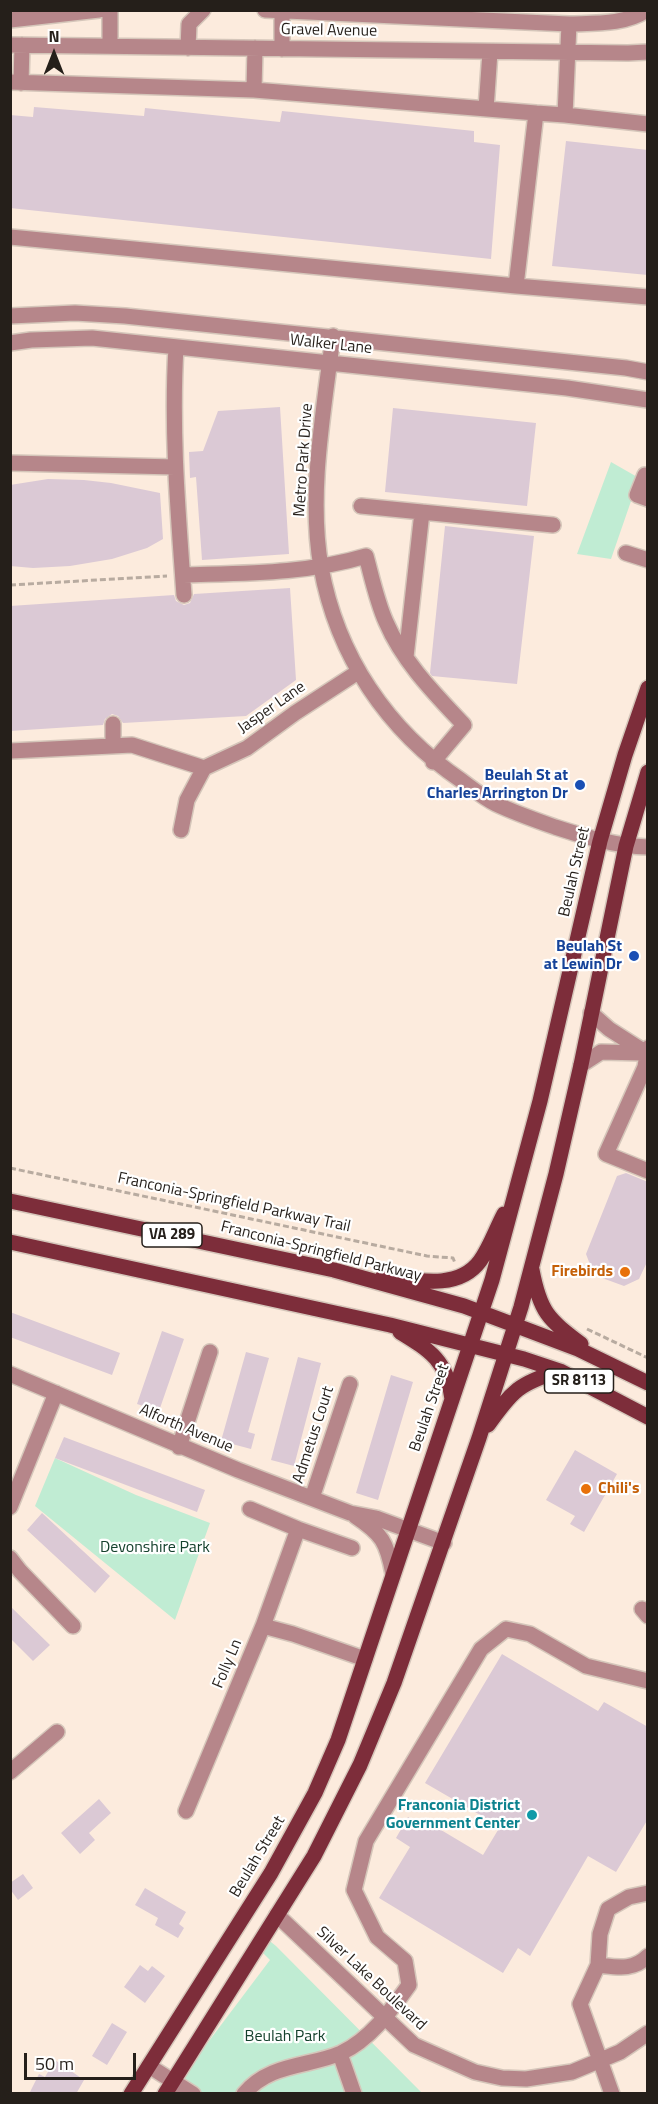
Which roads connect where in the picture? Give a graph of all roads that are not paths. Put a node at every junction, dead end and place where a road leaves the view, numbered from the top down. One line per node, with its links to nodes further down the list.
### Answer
1 (99, 10): 9 (street)
2 (110, 10): 12 (street)
3 (203, 10): 13 (street)
4 (265, 10): 5 (street)
5 (282, 11): 6 (street); 15 (street)
6 (299, 11): 8 (street)
7 (640, 13): 10 (street)
8 (474, 14): 10 (street)
9 (10, 20)
10 (569, 24): 17 (street)
11 (16, 45): 12 (street, Gravel Avenue); 19 (street)
12 (110, 46): 13 (street, Gravel Avenue)
13 (188, 48): 14 (street, Gravel Avenue)
14 (255, 48): 15 (street, Gravel Avenue); 20 (street)
15 (282, 49): 16 (street, Gravel Avenue)
16 (490, 52): 17 (street, Gravel Avenue); 21 (street)
17 (569, 52): 18 (street, Gravel Avenue); 23 (street)
18 (648, 52)
19 (16, 83): 20 (street)
20 (254, 90): 21 (street)
21 (486, 108): 22 (street)
22 (536, 113): 23 (street); 26 (street)
23 (565, 116): 24 (street)
24 (648, 124)
25 (10, 237): 26 (street)
26 (516, 286): 27 (street)
27 (648, 297)
28 (10, 316): 29 (street, Walker Lane)
29 (333, 336): 32 (street, Metro Park Drive); 33 (street, Walker Lane)
30 (10, 343): 31 (street, Walker Lane)
31 (176, 347): 32 (street, Walker Lane); 36 (street)
32 (330, 362): 34 (street, Walker Lane); 44 (street, Metro Park Drive)
33 (648, 372)
34 (648, 400)
35 (10, 463): 36 (street)
36 (175, 467): 45 (street)
37 (648, 476): 38 (street)
38 (648, 499)
39 (360, 506): 40 (street)
40 (423, 512): 41 (street); 47 (street)
41 (553, 525)
42 (626, 552): 43 (street)
43 (648, 560)
44 (321, 567): 45 (street); 47 (street); 48 (street, Metro Park Drive)
45 (183, 575): 46 (street)
46 (184, 595)
47 (406, 657): 53 (street)
48 (358, 672): 53 (street, Metro Park Drive); 54 (street, Jasper Lane)
49 (648, 688): 57 (main road, Beulah Street)
50 (113, 724): 51 (street)
51 (113, 746): 52 (street); 54 (street)
52 (10, 751)
53 (434, 762): 57 (street, Metro Park Drive)
54 (204, 768): 56 (street)
55 (648, 772): 58 (main road)
56 (181, 830)
57 (600, 842): 58 (street, Metro Park Drive); 64 (main road, Beulah Street)
58 (626, 846): 59 (street, Metro Park Drive); 60 (main road)
59 (648, 847)
60 (591, 1013): 61 (street); 62 (main road)
61 (647, 1052): 62 (street); 63 (street)
62 (581, 1065): 67 (main road)
63 (648, 1171)
64 (519, 1182): 68 (main road); 69 (main road, Beulah Street)
65 (10, 1201): 68 (main road, Franconia-Springfield Parkway / VA 289)
66 (10, 1242): 70 (main road, VA 289)
67 (532, 1268): 71 (main road); 75 (main road)
68 (334, 1270): 69 (main road, Franconia-Springfield Parkway / VA 289)
69 (482, 1312): 71 (main road, SR 8113); 72 (main road, Beulah Street)
70 (390, 1325): 72 (main road, VA 289); 81 (main road)
71 (516, 1325): 74 (main road); 75 (main road, SR 8113)
72 (471, 1345): 74 (main road, SR 8113); 81 (main road, Beulah Street)
73 (210, 1352): 84 (street)
74 (506, 1354): 76 (main road, SR 8113); 83 (main road)
75 (597, 1357): 78 (main road, SR 8113)
76 (560, 1371): 82 (main road, SR 8113); 83 (main road)
77 (10, 1374): 80 (street, Alforth Avenue)
78 (648, 1383)
79 (350, 1384): 85 (street, Admetus Court)
80 (56, 1393): 84 (street, Alforth Avenue); 86 (street)
81 (452, 1400): 90 (main road, Beulah Street)
82 (648, 1417)
83 (479, 1438): 91 (main road)
84 (179, 1447): 85 (street, Alforth Avenue)
85 (312, 1498): 88 (street, Alforth Avenue)
86 (10, 1507)
87 (250, 1509): 89 (street)
88 (350, 1513): 90 (street, Alforth Avenue); 94 (street, Alforth Avenue)
89 (298, 1529): 92 (street); 96 (street, Folly Ln)
90 (409, 1530): 91 (street, Alforth Avenue); 94 (main road, Beulah Street)
91 (444, 1543): 103 (main road)
92 (352, 1548)
93 (10, 1558): 95 (street)
94 (393, 1574): 97 (main road, Beulah Street)
95 (73, 1626)
96 (263, 1626): 97 (street); 101 (street, Folly Ln)
97 (365, 1659): 110 (main road, Beulah Street)
98 (648, 1681): 106 (street)
99 (57, 1732): 100 (street)
100 (10, 1772)
101 (186, 1811)
102 (648, 1893): 105 (street)
103 (277, 1916): 106 (street, Silver Lake Boulevard); 111 (main road)
104 (648, 1956): 105 (street)
105 (598, 1965): 109 (street)
106 (385, 2018): 108 (street); 109 (street, Silver Lake Boulevard)
107 (648, 2032): 109 (street, Silver Lake Boulevard)
108 (340, 2054): 112 (street); 115 (street)
109 (599, 2059): 116 (street)
110 (149, 2066): 111 (street); 113 (main road, Beulah Street)
111 (169, 2087): 114 (street)
112 (243, 2092)
113 (131, 2094)
114 (193, 2094)
115 (354, 2094)
116 (612, 2094)

